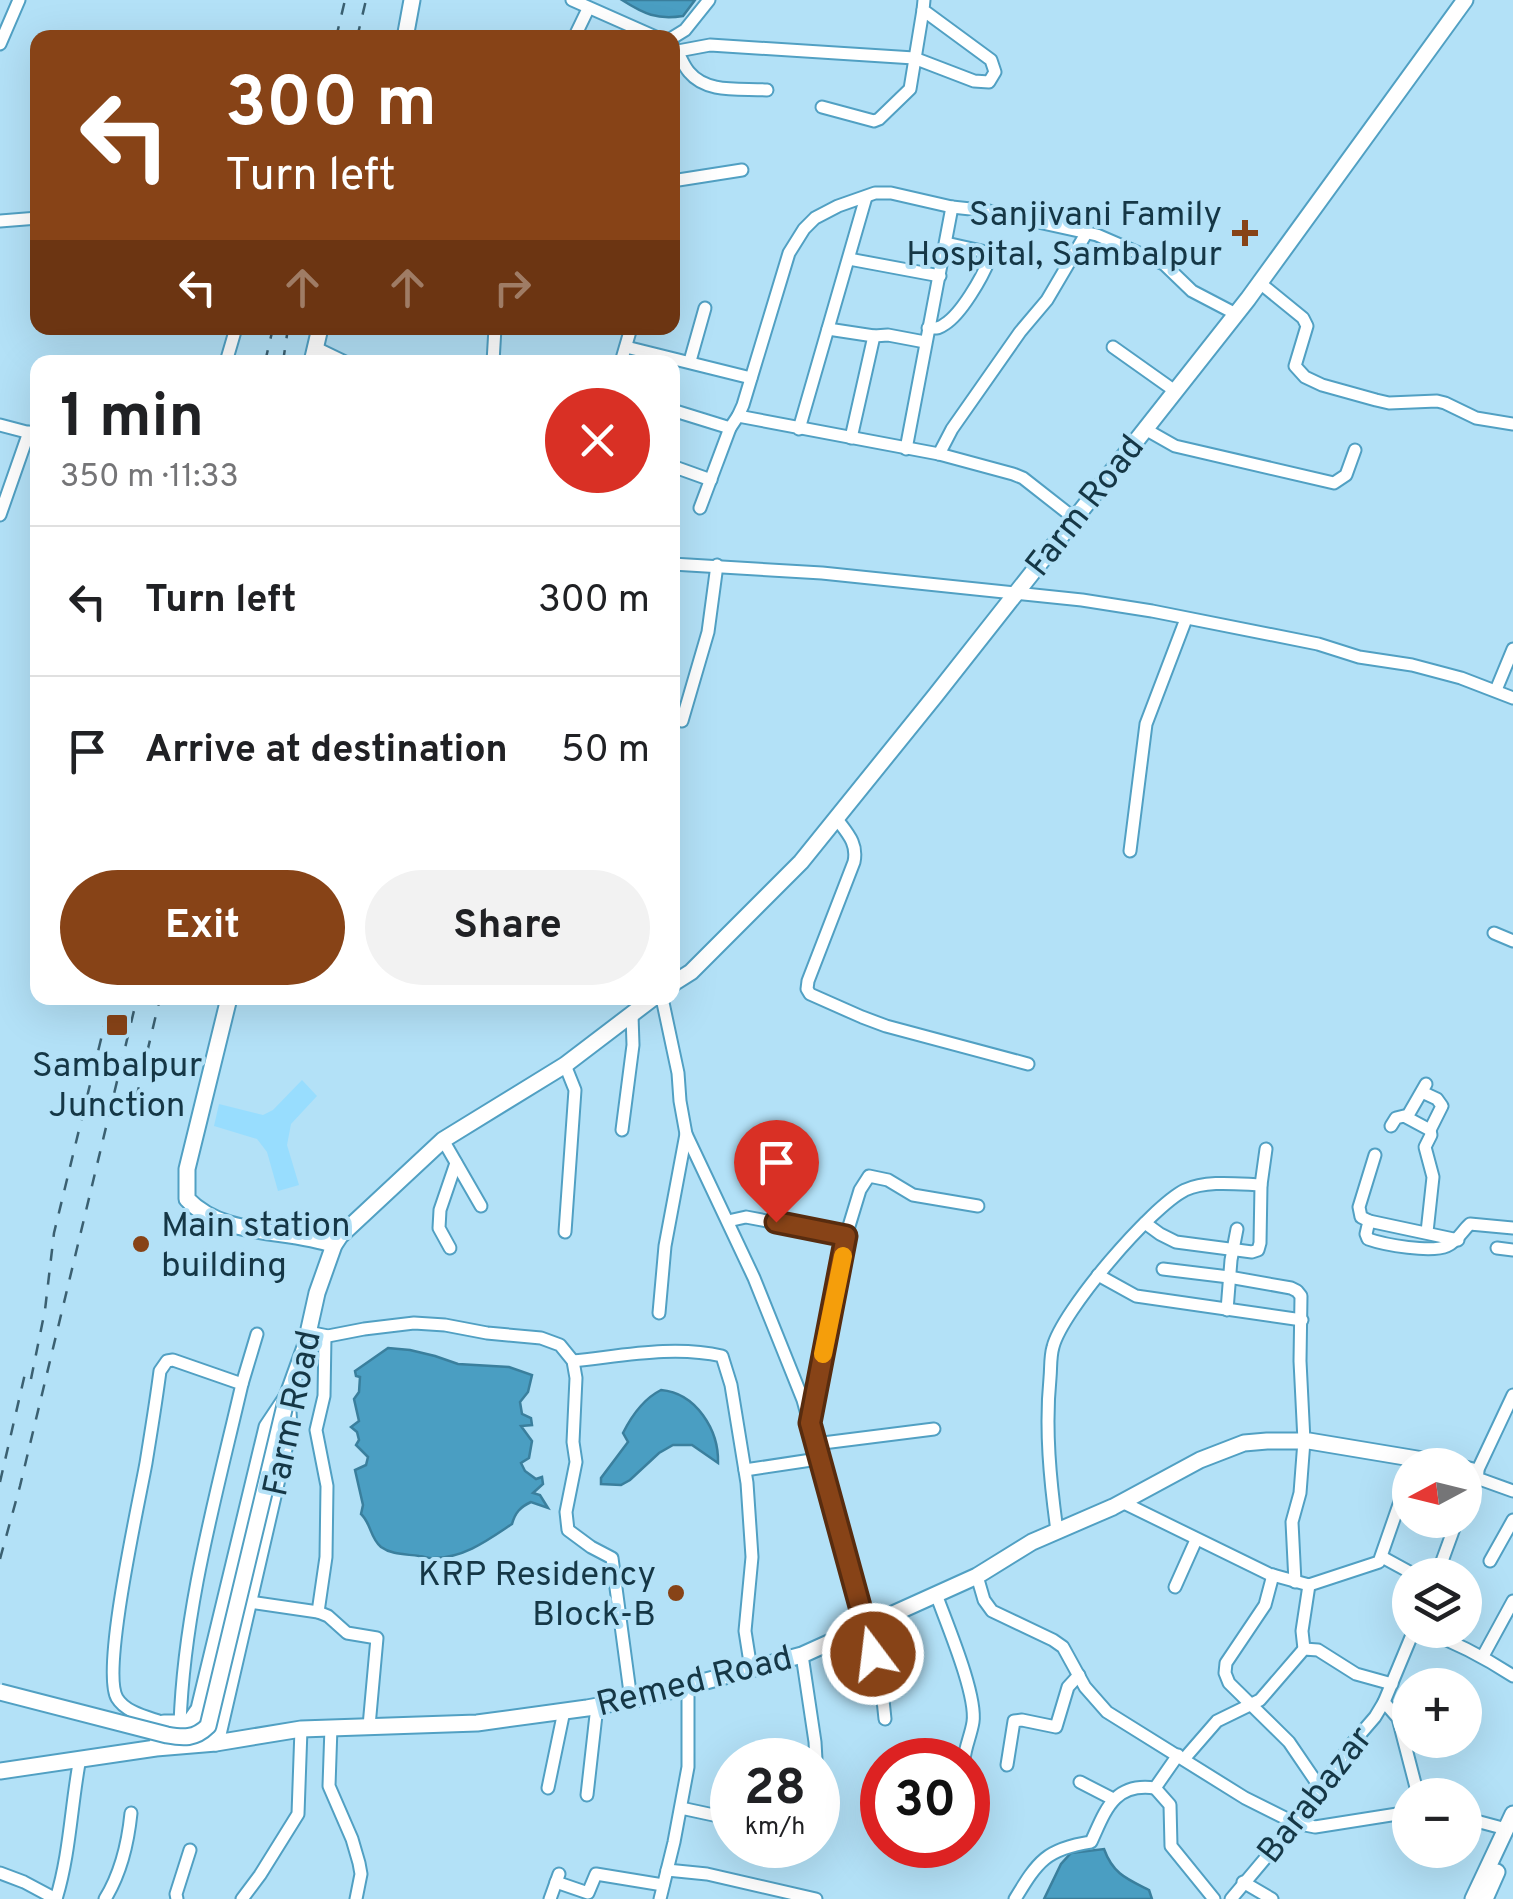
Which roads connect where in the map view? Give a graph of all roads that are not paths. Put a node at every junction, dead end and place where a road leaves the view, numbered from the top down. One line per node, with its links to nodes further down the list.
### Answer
1 (20, 0): 12 (street)
2 (412, 0): 8 (street)
3 (572, 0): 7 (street)
4 (708, 0): 11 (street)
5 (1466, 0): 28 (street, Farm Road)
6 (924, 5): 15 (street); 15 (street)
7 (588, 8): 9 (street); 10 (street)
8 (406, 30)
9 (578, 30)
10 (639, 30)
11 (680, 37)
12 (0, 44)
13 (680, 45): 15 (street)
14 (680, 58): 16 (street)
15 (914, 58): 17 (street)
16 (766, 90)
17 (822, 107)
18 (742, 170): 19 (street)
19 (680, 180)
20 (866, 196): 21 (street); 26 (street); 41 (street)
21 (952, 206): 24 (street); 25 (street)
22 (30, 219): 23 (street)
23 (0, 221)
24 (1087, 232): 30 (street); 55 (street)
25 (946, 244): 27 (street); 33 (street)
26 (848, 259): 27 (street); 31 (street)
27 (940, 276): 33 (street)
28 (1260, 283): 30 (street, Farm Road); 45 (street)
29 (705, 308): 40 (street)
30 (1236, 314): 42 (street, Farm Road)
31 (828, 329): 34 (street); 48 (street)
32 (629, 335): 35 (street)
33 (927, 335): 34 (street); 53 (street)
34 (874, 336): 51 (street)
35 (626, 347): 37 (street); 38 (street)
36 (1113, 347): 42 (street)
37 (623, 355)
38 (653, 355)
39 (680, 360): 40 (street)
40 (690, 361): 41 (street)
41 (751, 378): 44 (street)
42 (1175, 391): 49 (street, Farm Road)
43 (680, 413): 47 (street)
44 (738, 416): 47 (street); 48 (street)
45 (1513, 424)
46 (0, 425): 50 (street)
47 (730, 428): 57 (street)
48 (799, 429): 51 (street)
49 (1144, 430): 54 (street); 60 (street, Farm Road)
50 (30, 433)
51 (851, 438): 53 (street)
52 (30, 441): 59 (street)
53 (906, 449): 55 (street)
54 (1355, 450)
55 (939, 454): 60 (street)
56 (680, 469): 57 (street)
57 (711, 480): 58 (street)
58 (700, 508)
59 (0, 516)
60 (1074, 518): 63 (street, Farm Road)
61 (680, 564): 62 (street)
62 (716, 565): 63 (street); 68 (street)
63 (1016, 592): 64 (street); 69 (street, Farm Road)
64 (1186, 619): 66 (street); 70 (street)
65 (1513, 649): 66 (street)
66 (1496, 690): 67 (street)
67 (1513, 698)
68 (682, 722)
69 (836, 818): 73 (street, Farm Road); 78 (street)
70 (1130, 850)
71 (1494, 933): 72 (street)
72 (1513, 941)
73 (680, 979)
74 (226, 1005): 101 (street)
75 (644, 1005): 77 (street, Farm Road)
76 (663, 1005): 84 (street)
77 (632, 1015): 79 (street, Farm Road); 82 (street)
78 (1028, 1064)
79 (565, 1065): 85 (street, Farm Road); 97 (street)
80 (1407, 1117): 81 (street); 83 (street); 83 (street)
81 (1390, 1126)
82 (622, 1130)
83 (1430, 1130): 98 (street)
84 (686, 1134): 92 (street); 110 (street)
85 (443, 1140): 88 (street); 101 (street, Farm Road)
86 (1266, 1149): 89 (street)
87 (1375, 1155): 93 (street)
88 (456, 1163): 90 (street); 102 (street)
89 (1261, 1185): 94 (street); 104 (street)
90 (481, 1206)
91 (978, 1206): 99 (street)
92 (728, 1221): 99 (street); 118 (street)
93 (1369, 1221): 98 (street); 100 (street)
94 (1145, 1223): 104 (street); 107 (street)
95 (1513, 1228): 100 (street)
96 (1236, 1229): 104 (street)
97 (565, 1232)
98 (1427, 1232): 100 (street)
99 (846, 1236): 118 (street)
100 (1458, 1240)
101 (334, 1245): 113 (street, Farm Road)
102 (450, 1248)
103 (1497, 1248): 105 (street)
104 (1233, 1250): 108 (street)
105 (1513, 1250)
106 (1163, 1269): 108 (street)
107 (1098, 1274): 109 (street); 131 (street)
108 (1229, 1277): 109 (street); 111 (street)
109 (1226, 1310): 111 (street)
110 (658, 1313)
111 (1302, 1320): 120 (street)
112 (257, 1334): 115 (street)
113 (316, 1334): 114 (street); 116 (street, Farm Road); 144 (street)
114 (573, 1361): 125 (street); 156 (street)
115 (242, 1384): 162 (street); 162 (street)
116 (287, 1398): 143 (street, Farm Road); 155 (street, bridge); 162 (street)
117 (1511, 1402): 122 (street)
118 (810, 1423): 121 (street)
119 (934, 1428): 121 (street)
120 (1304, 1441): 124 (street, Remed Road); 128 (street, Remed Road); 138 (street)
121 (814, 1444): 123 (street)
122 (1482, 1455)
123 (818, 1459): 125 (street); 145 (street)
124 (1392, 1461)
125 (745, 1470): 150 (street)
126 (1482, 1477): 127 (street)
127 (1513, 1491)
128 (1122, 1502): 131 (street, Remed Road); 132 (street)
129 (1513, 1520): 135 (street)
130 (1392, 1527): 133 (street)
131 (1057, 1531): 137 (street, Remed Road)
132 (1196, 1540): 136 (street); 140 (street)
133 (1382, 1557): 134 (street); 139 (street)
134 (1392, 1562)
135 (1490, 1562)
136 (1273, 1574): 138 (street); 158 (street)
137 (976, 1576): 141 (street, Remed Road); 151 (street)
138 (1295, 1582): 139 (street)
139 (1309, 1585): 147 (street)
140 (1175, 1587)
141 (936, 1594): 145 (street, Remed Road); 167 (street)
142 (1513, 1601): 149 (street)
143 (250, 1602): 144 (street); 168 (street, Farm Road)
144 (318, 1612): 163 (street)
145 (866, 1626): 148 (street, Remed Road); 161 (street)
146 (1464, 1648): 149 (street)
147 (1304, 1649): 153 (street); 158 (street)
148 (802, 1655): 150 (street, Remed Road); 166 (street)
149 (1482, 1656): 152 (street)
150 (751, 1669): 154 (street, Remed Road)
151 (1079, 1675): 170 (street); 172 (street)
152 (1513, 1676)
153 (1392, 1684): 157 (street, Barabazar)
154 (688, 1686): 156 (street, Remed Road); 181 (street)
155 (0, 1692)
156 (631, 1700): 159 (street, Remed Road)
157 (1384, 1702): 174 (street); 178 (street, Barabazar)
158 (1253, 1705): 170 (street); 178 (street)
159 (597, 1706): 160 (street, Remed Road); 179 (street)
160 (564, 1711): 163 (street, Remed Road); 176 (street)
161 (884, 1720)
162 (172, 1724): 169 (street)
163 (368, 1726): 165 (street, Remed Road)
164 (302, 1728): 165 (street, Remed Road); 168 (street, Remed Road); 193 (street)
165 (332, 1728): 198 (street)
166 (814, 1738)
167 (969, 1738)
168 (216, 1743): 169 (street, Remed Road)
169 (156, 1748): 171 (street, Remed Road)
170 (1181, 1757): 177 (street); 186 (street)
171 (80, 1758): 173 (street, Remed Road); 194 (street)
172 (1007, 1765)
173 (0, 1771)
174 (1414, 1778)
175 (1080, 1782): 180 (street)
176 (548, 1788)
177 (1155, 1788): 180 (street); 203 (street)
178 (1321, 1789): 186 (street, Barabazar)
179 (587, 1795)
180 (1112, 1799): 202 (street)
181 (681, 1808): 183 (street); 189 (street)
182 (130, 1813): 195 (street)
183 (710, 1814)
184 (1392, 1815): 186 (street)
185 (1482, 1821): 187 (street)
186 (1295, 1824): 191 (street, Barabazar)
187 (1511, 1826): 206 (street); 207 (street)
188 (190, 1850): 196 (street)
189 (667, 1870): 192 (street); 201 (street)
190 (0, 1873): 194 (street)
191 (1244, 1882): 204 (street, Barabazar); 205 (street)
192 (664, 1885): 199 (street); 200 (street)
193 (245, 1895): 197 (street)
194 (56, 1899)
195 (105, 1899)
196 (177, 1899)
197 (260, 1899)
198 (356, 1899)
199 (550, 1899)
200 (660, 1899)
201 (816, 1899)
202 (1015, 1899)
203 (1214, 1899)
204 (1231, 1899)
205 (1272, 1899)
206 (1473, 1899)
207 (1485, 1899)

